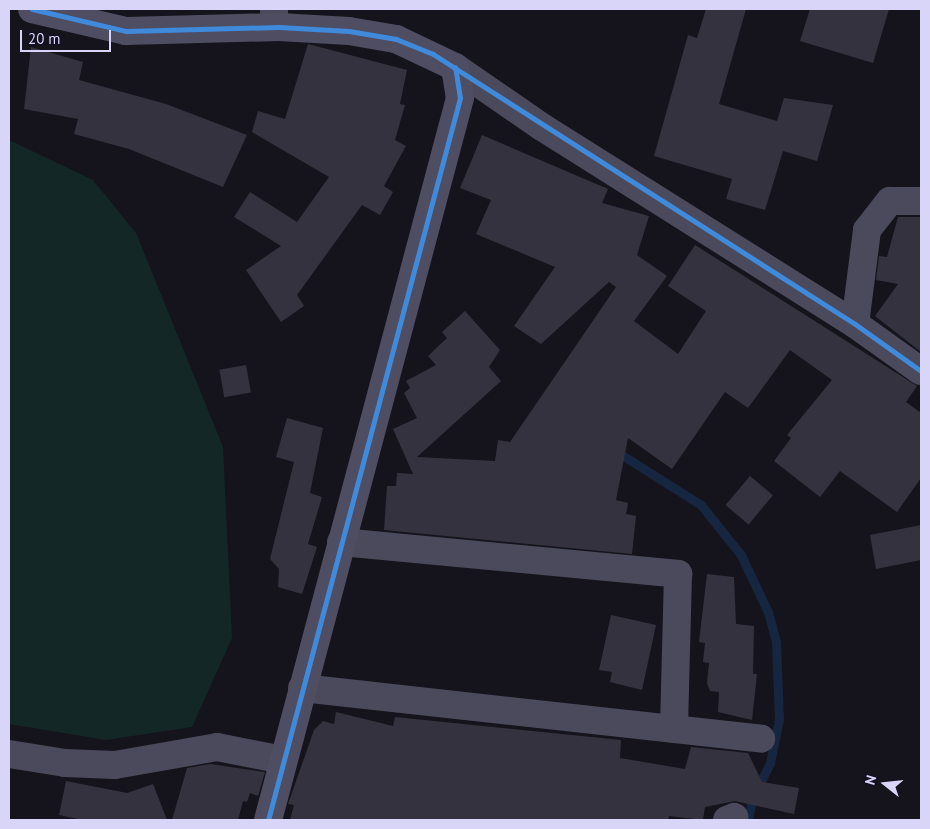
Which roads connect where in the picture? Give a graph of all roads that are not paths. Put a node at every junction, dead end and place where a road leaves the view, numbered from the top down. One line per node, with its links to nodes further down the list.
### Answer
1 (32, 9): 2 (street)
2 (274, 18): 3 (street)
3 (456, 66): 5 (street); 7 (street)
4 (921, 201): 5 (street)
5 (855, 324): 6 (street)
6 (921, 371)
7 (341, 542): 8 (street); 9 (street)
8 (302, 688): 9 (street); 12 (street)
9 (674, 729): 10 (street)
10 (761, 739)
11 (9, 754): 12 (street)
12 (283, 760): 13 (street)
13 (268, 820)

